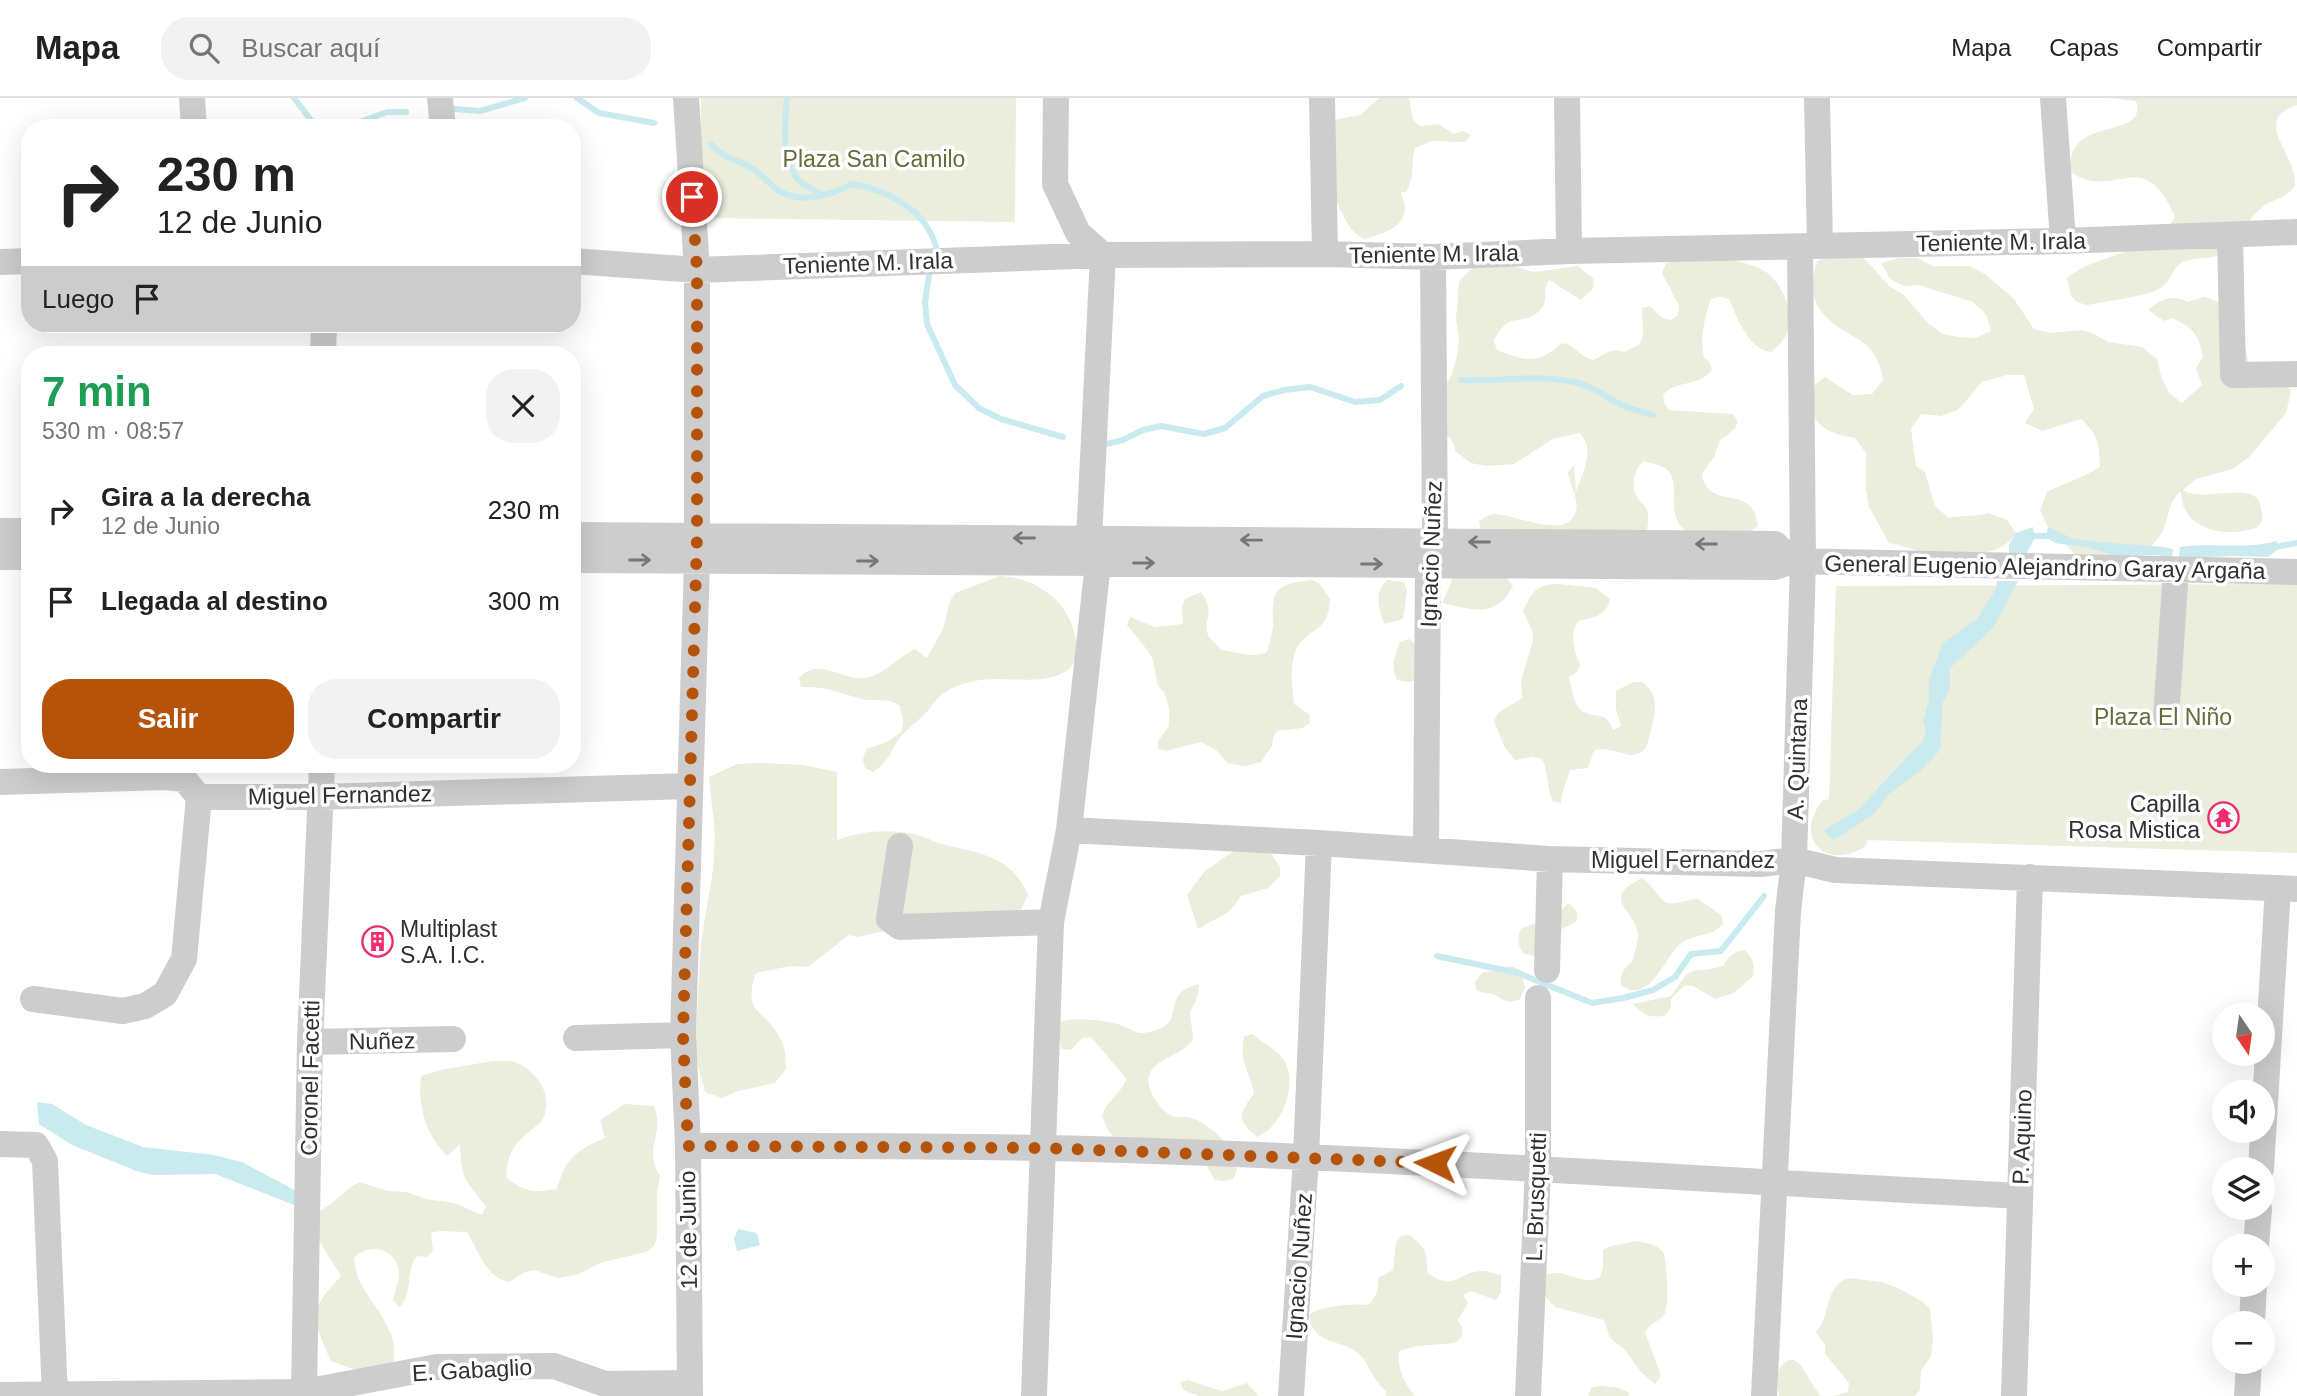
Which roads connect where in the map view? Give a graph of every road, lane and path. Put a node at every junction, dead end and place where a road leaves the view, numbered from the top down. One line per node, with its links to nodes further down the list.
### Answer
1 (192, 98): 9 (street)
2 (440, 98): 10 (street)
3 (686, 98): 22 (street, 12 de Junio)
4 (1056, 98): 17 (street)
5 (1322, 98): 16 (street)
6 (1567, 98): 15 (street)
7 (1817, 98): 14 (street, A. Quintana)
8 (2053, 98): 13 (street)
9 (193, 119)
10 (442, 119)
11 (2297, 232): 12 (street, Teniente M. Irala)
12 (2230, 234): 13 (street, Teniente M. Irala); 23 (street)
13 (2063, 241): 14 (street, Teniente M. Irala)
14 (1810, 246): 15 (street, Teniente M. Irala); 33 (street, A. Quintana)
15 (1570, 251): 18 (street, Teniente M. Irala)
16 (1325, 254): 17 (street, Teniente M. Irala); 18 (street, Teniente M. Irala)
17 (1103, 255): 22 (street, Teniente M. Irala); 28 (street)
18 (1433, 257): 29 (street, Ignacio Nuñez)
19 (21, 261): 20 (street)
20 (0, 262)
21 (581, 262): 22 (street, Teniente M. Irala)
22 (697, 270): 27 (street, 12 de Junio)
23 (2297, 374)
24 (0, 531): 25 (street)
25 (21, 531)
26 (581, 536): 27 (street)
27 (697, 548): 28 (street, General Eugenio Alejandrino Garay Argaña); 32 (street, one-way to 27); 39 (street, 12 de Junio)
28 (1094, 551): 29 (street, General Eugenio Alejandrino Garay Argaña); 42 (street)
29 (1431, 553): 33 (street, General Eugenio Alejandrino Garay Argaña); 45 (street, Ignacio Nuñez)
30 (0, 556): 31 (street)
31 (21, 557)
32 (581, 559)
33 (1798, 561): 34 (street, General Eugenio Alejandrino Garay Argaña); 47 (street, A. Quintana)
34 (2176, 570): 35 (street, General Eugenio Alejandrino Garay Argaña); 36 (street)
35 (2297, 572)
36 (2166, 718)
37 (322, 773): 41 (street, Coronel Facetti)
38 (0, 782): 40 (street)
39 (689, 786): 41 (street, Miguel Fernandez); 54 (street, 12 de Junio)
40 (199, 797): 41 (street, Miguel Fernandez); 53 (street)
41 (320, 797): 57 (street, Coronel Facetti)
42 (1069, 830): 43 (street, Miguel Fernandez); 50 (street)
43 (1319, 843): 45 (street, Miguel Fernandez); 61 (street, Ignacio Nuñez)
44 (900, 846): 50 (street)
45 (1426, 850): 46 (street, Miguel Fernandez)
46 (1550, 859): 47 (street, Miguel Fernandez); 51 (street)
47 (1794, 860): 48 (street, Miguel Fernandez); 64 (street, A. Quintana)
48 (2030, 877): 49 (street, Miguel Fernandez); 65 (street, P. Aquino)
49 (2288, 888): 62 (street)
50 (1051, 922): 60 (street)
51 (1546, 970)
52 (1538, 998): 63 (street, L. Brusquetti)
53 (33, 999)
54 (683, 1035): 55 (street); 59 (street, 12 de Junio)
55 (576, 1038)
56 (453, 1039): 57 (street, Nuñez)
57 (310, 1042): 68 (street, Coronel Facetti)
58 (0, 1144): 70 (street)
59 (688, 1146): 60 (street); 67 (street, 12 de Junio)
60 (1043, 1148): 61 (street); 71 (street)
61 (1306, 1157): 63 (street); 72 (street, Ignacio Nuñez)
62 (2262, 1157)
63 (1538, 1168): 64 (street); 73 (street, L. Brusquetti)
64 (1774, 1184): 65 (street); 74 (street, A. Quintana)
65 (2020, 1196): 75 (street, P. Aquino)
66 (2248, 1374): 76 (street)
67 (690, 1390): 68 (street, E. Gabaglio)
68 (304, 1392): 70 (street, E. Gabaglio)
69 (0, 1395): 70 (street, E. Gabaglio)
70 (55, 1396)
71 (1034, 1396)
72 (1291, 1396)
73 (1528, 1396)
74 (1764, 1396)
75 (2014, 1396)
76 (2247, 1396)

